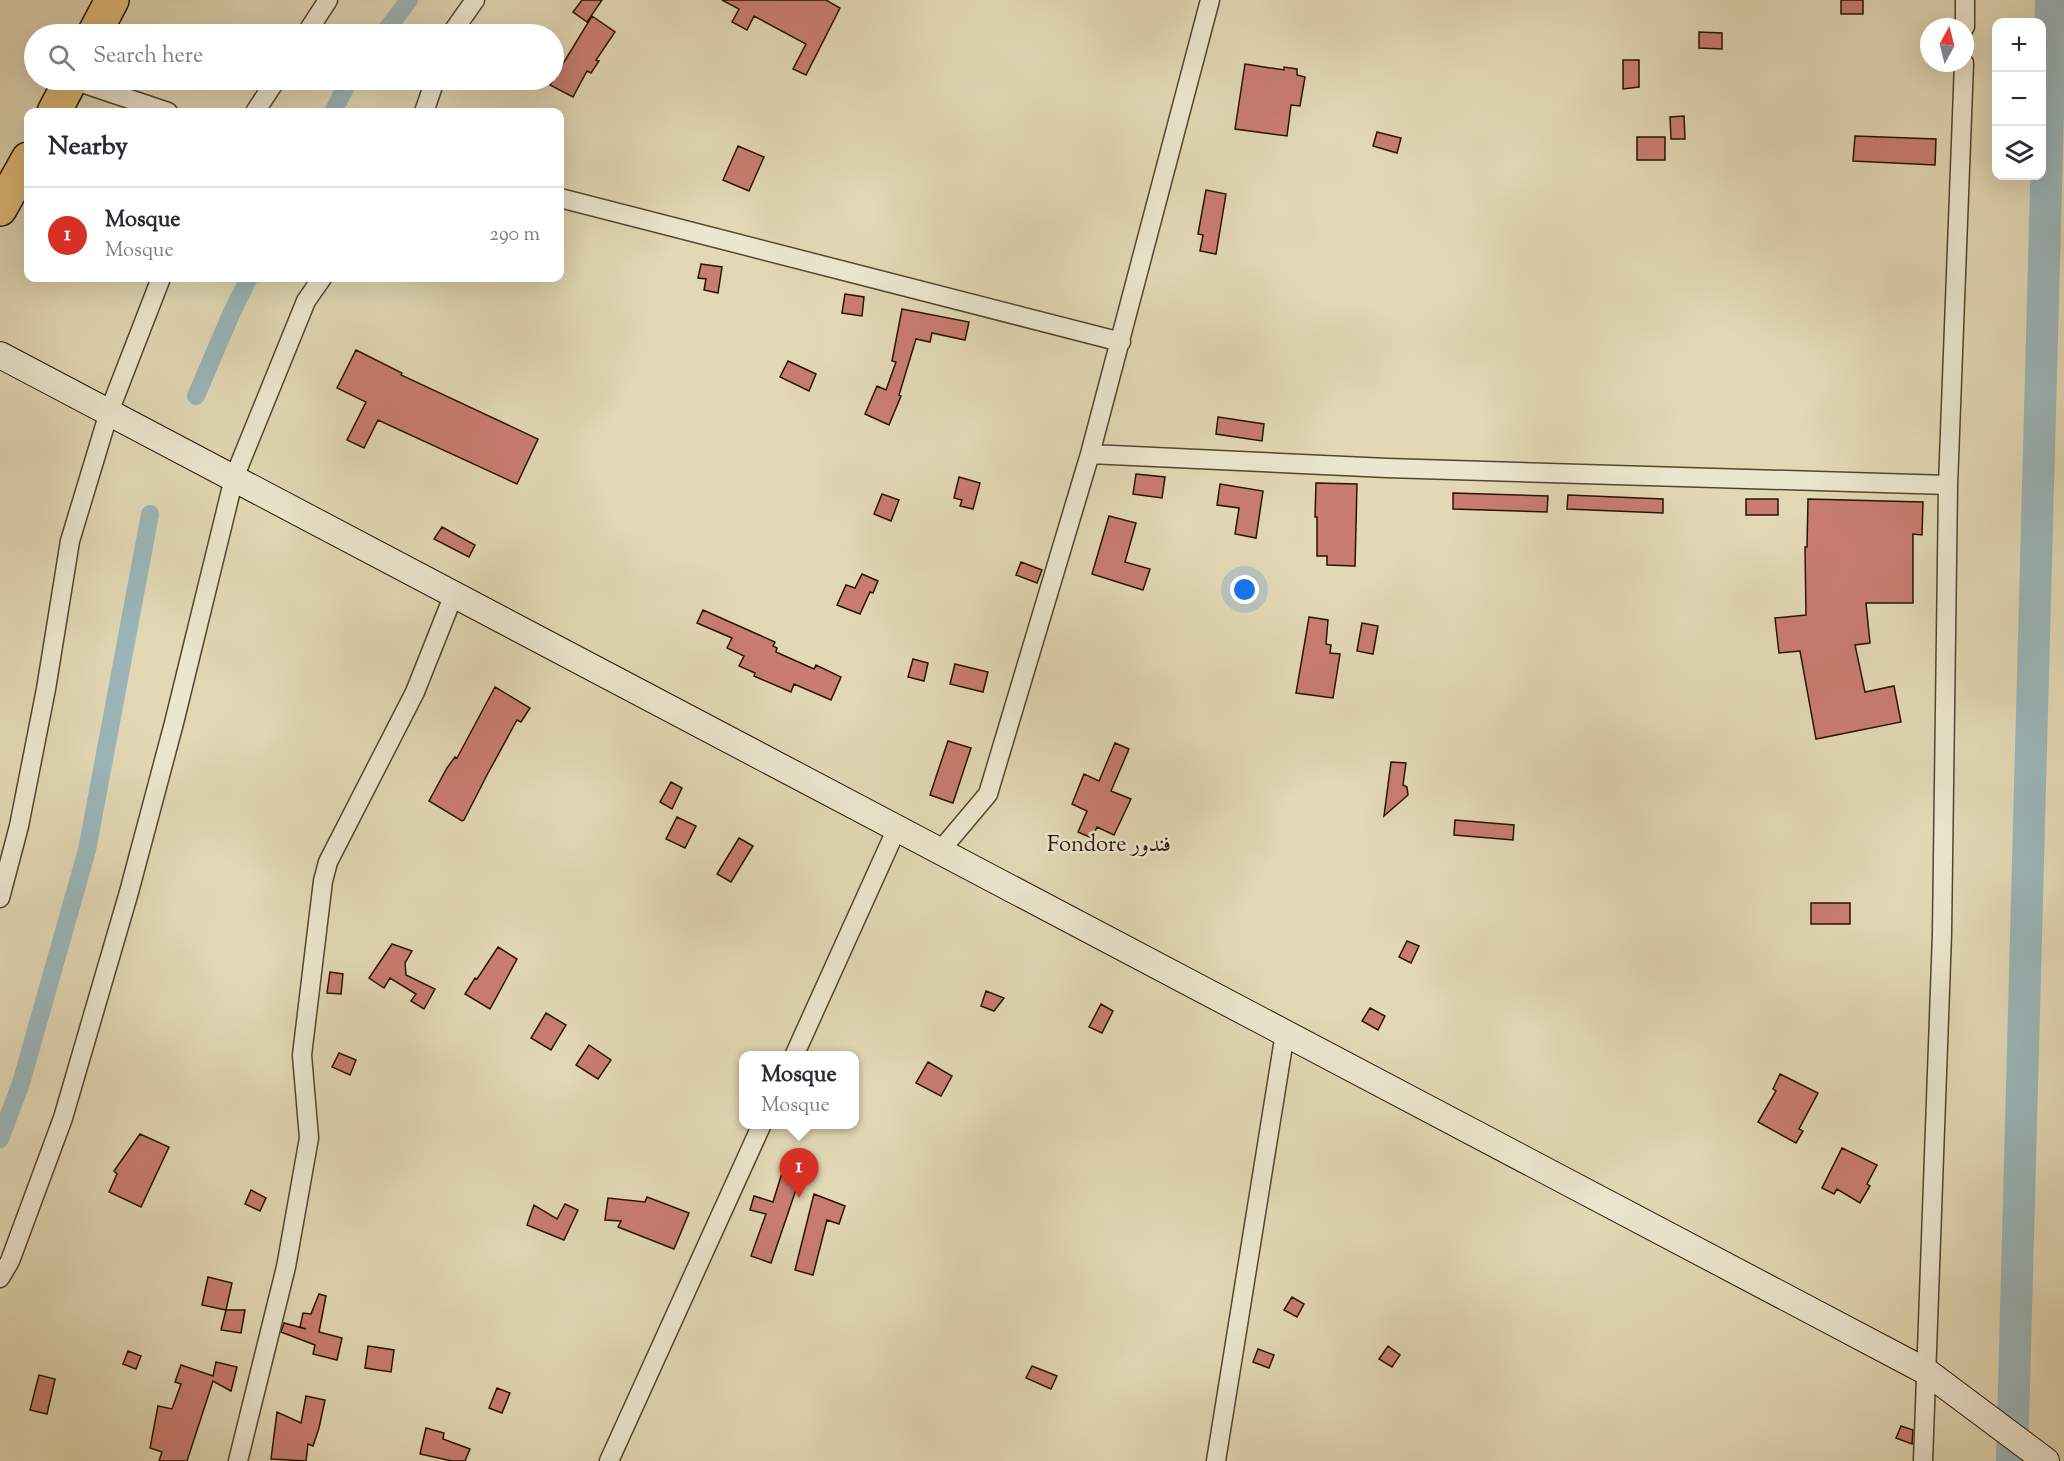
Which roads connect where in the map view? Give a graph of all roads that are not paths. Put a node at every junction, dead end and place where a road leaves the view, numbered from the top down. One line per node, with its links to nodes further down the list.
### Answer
1 (112, 0): 7 (highway)
2 (328, 0): 8 (street)
3 (475, 0): 9 (street)
4 (1210, 0): 24 (street)
5 (1965, 0): 6 (street)
6 (1965, 18)
7 (99, 24)
8 (312, 24)
9 (458, 24)
10 (1964, 72): 29 (street)
11 (66, 90): 15 (highway)
12 (102, 90): 16 (street)
13 (269, 90): 17 (street)
14 (432, 90): 18 (street)
15 (56, 108)
16 (156, 108)
17 (258, 108)
18 (425, 108)
19 (24, 166): 21 (highway)
20 (564, 199): 24 (street)
21 (1, 206)
22 (159, 282): 26 (street)
23 (319, 282): 28 (street)
24 (1121, 342): 27 (street)
25 (0, 355): 26 (main road)
26 (109, 412): 28 (main road); 33 (street)
27 (1090, 454): 29 (street); 32 (street)
28 (234, 478): 30 (main road); 37 (street)
29 (1948, 485): 38 (street)
30 (454, 594): 31 (main road); 39 (street)
31 (897, 828): 32 (main road); 35 (street)
32 (940, 851): 34 (main road)
33 (0, 898)
34 (1285, 1033): 38 (main road); 41 (street)
35 (796, 1051)
36 (760, 1129): 40 (street)
37 (0, 1278)
38 (1927, 1372): 42 (street); 43 (main road)
39 (238, 1461)
40 (609, 1461)
41 (1216, 1461)
42 (1923, 1461)
43 (2046, 1461)

